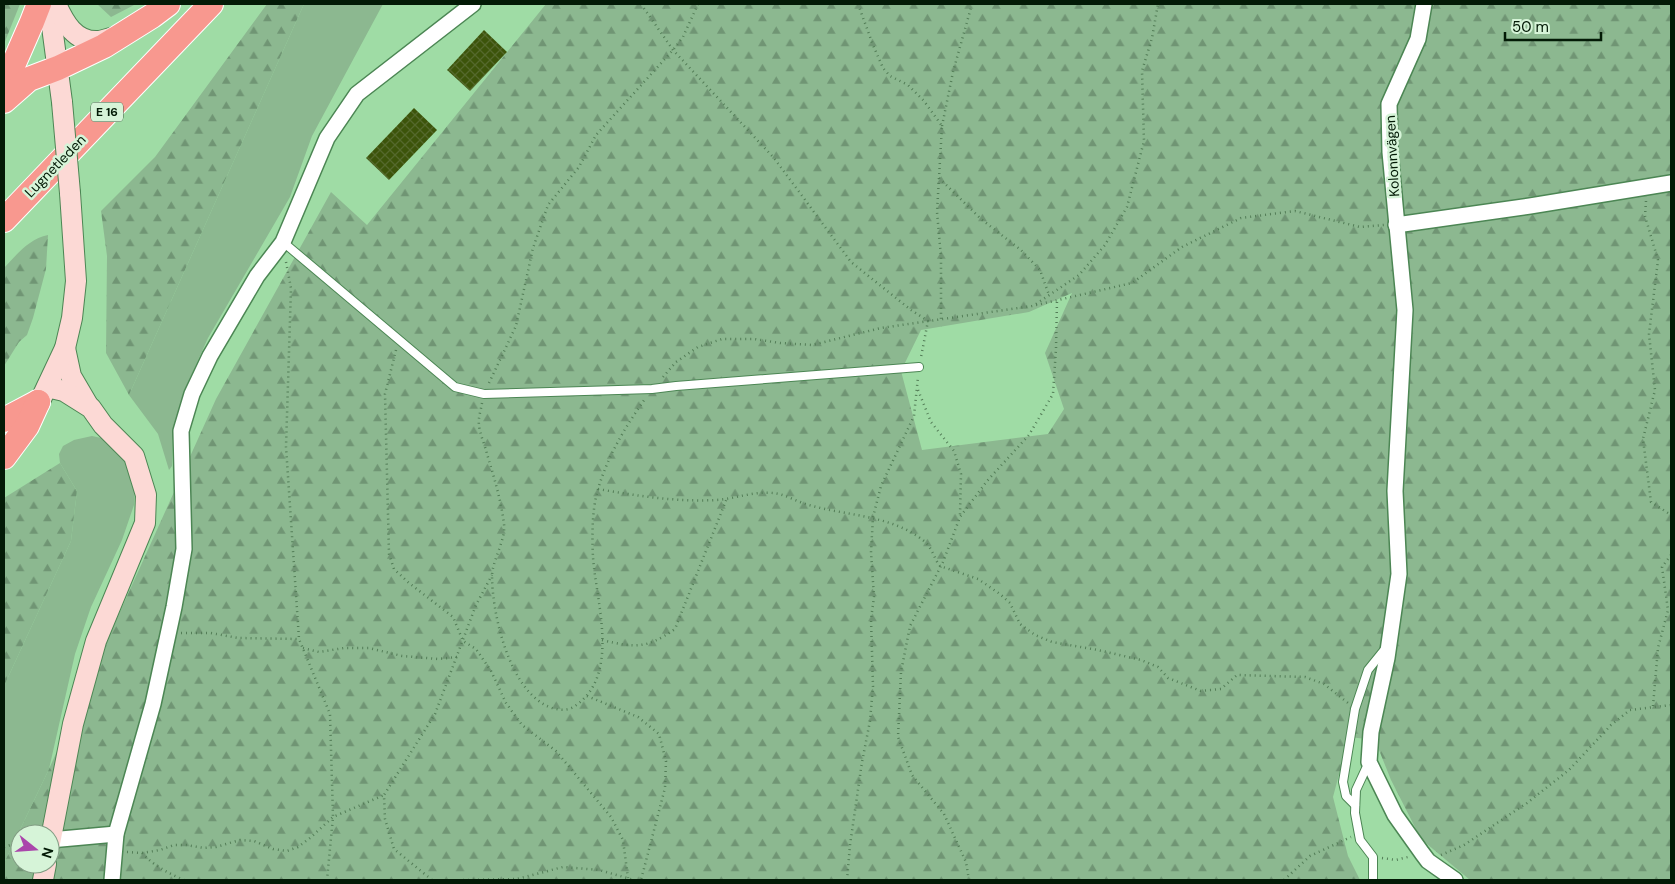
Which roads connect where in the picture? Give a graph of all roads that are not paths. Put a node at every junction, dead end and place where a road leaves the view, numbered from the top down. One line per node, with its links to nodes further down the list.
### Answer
1 (39, 4): 10 (highway)
2 (49, 4): 9 (main road)
3 (56, 4): 8 (main road)
4 (168, 4): 8 (highway)
5 (211, 4): 13 (highway, Lugnetleden / E 16)
6 (473, 4): 15 (street)
7 (1424, 4): 14 (street, Kolonnvägen)
8 (122, 35): 9 (highway)
9 (58, 68): 11 (highway); 16 (main road, bridge)
10 (4, 86)
11 (4, 101)
12 (1671, 183): 14 (street)
13 (4, 220)
14 (1396, 225): 23 (street, Kolonnvägen)
15 (283, 242): 17 (lane); 27 (street)
16 (65, 348): 18 (main road); 19 (main road)
17 (919, 367)
18 (43, 395): 19 (main road); 20 (highway); 21 (main road); 22 (highway)
19 (91, 408): 21 (main road)
20 (4, 420)
21 (104, 425): 26 (main road)
22 (4, 457)
23 (1389, 644): 24 (street, Kolonnvägen); 25 (lane)
24 (1369, 762): 25 (lane); 31 (street)
25 (1356, 805): 30 (lane)
26 (54, 824)
27 (116, 834): 28 (street); 29 (street)
28 (60, 841)
29 (112, 880)
30 (1373, 880)
31 (1455, 880)

